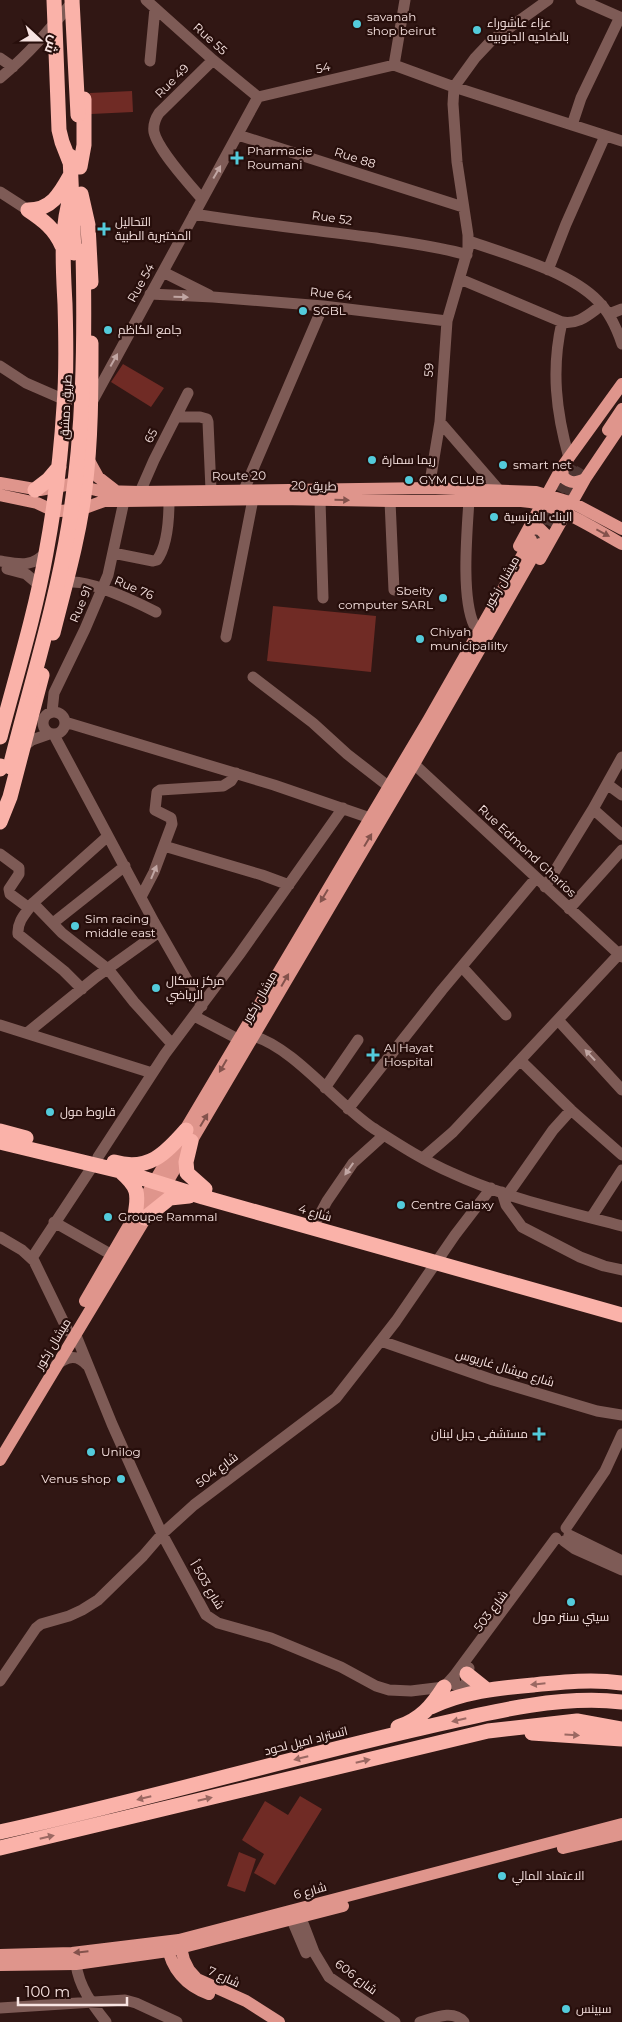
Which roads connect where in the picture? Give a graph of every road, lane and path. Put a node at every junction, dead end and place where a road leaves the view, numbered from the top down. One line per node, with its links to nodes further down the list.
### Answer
1 (54, 0): 10 (highway)
2 (63, 0): 19 (highway, طريق دمشق)
3 (73, 0): 10 (street); 19 (highway, طريق دمشق, bridge)
4 (79, 0): 24 (highway)
5 (405, 0): 14 (street)
6 (548, 0): 17 (street)
7 (581, 0): 9 (street)
8 (150, 4): 12 (street, Rue 55); 13 (street)
9 (621, 18): 20 (street)
10 (55, 23): 15 (street); 24 (highway)
11 (0, 58): 15 (street)
12 (213, 60): 18 (street, Rue 55); 27 (street, Rue 49)
13 (150, 61)
14 (394, 65): 17 (street); 18 (street, 54)
15 (13, 67): 16 (street)
16 (0, 78)
17 (454, 87): 20 (street); 28 (street, 59)
18 (258, 97): 21 (street, Rue 54)
19 (73, 114): 24 (highway, طريق دمشق)
20 (572, 125): 22 (street)
21 (238, 135): 27 (street, Rue 54, one-way to 21); 28 (street, Rue 88)
22 (605, 136): 23 (street); 34 (street)
23 (622, 141)
24 (74, 169): 25 (highway, طريق دمشق); 29 (highway)
25 (76, 193): 32 (highway, طريق دمشق); 50 (highway)
26 (1, 194): 29 (street)
27 (202, 200): 30 (street, Rue 54)
28 (463, 207): 31 (street, 59)
29 (28, 210): 32 (highway)
30 (194, 214): 33 (street, Rue 52); 35 (street, Rue 54)
31 (468, 242): 33 (street, 59); 34 (street)
32 (73, 251): 49 (highway); 103 (highway, طريق دمشق, bridge)
33 (467, 255): 36 (street, 59)
34 (548, 270): 41 (street)
35 (163, 272): 37 (street, Rue 54); 38 (street, Rue 64)
36 (460, 279): 42 (street, 59); 43 (street)
37 (150, 294): 38 (street, Rue 64, one-way to 38); 50 (street, Rue 54, one-way to 37)
38 (213, 297): 39 (street, Rue 64)
39 (323, 306): 42 (street, Rue 64); 64 (street)
40 (622, 309): 41 (street)
41 (605, 310): 43 (street); 44 (street)
42 (447, 321): 53 (street, 59)
43 (562, 322): 57 (street)
44 (622, 344)
45 (0, 366): 49 (street)
46 (622, 384): 57 (main road)
47 (188, 393): 52 (street, 65)
48 (622, 395): 57 (main road)
49 (65, 400): 56 (highway)
50 (91, 403): 55 (highway)
51 (622, 409): 57 (main road)
52 (176, 417): 63 (street); 66 (street, 65)
53 (440, 422): 61 (street, 59); 65 (street)
54 (622, 424): 57 (main road)
55 (87, 457): 60 (highway); 68 (main road)
56 (59, 467): 59 (highway); 62 (highway)
57 (573, 471): 70 (main road); 70 (main road); 78 (main road)
58 (0, 482): 62 (main road)
59 (56, 486): 60 (main road); 62 (main road); 77 (highway)
60 (85, 487): 69 (main road); 76 (highway)
61 (429, 488): 64 (main road, Route 20); 65 (main road, Route 20)
62 (35, 490)
63 (210, 490): 64 (main road, Route 20); 66 (main road, Route 20)
64 (244, 490)
65 (499, 490): 70 (main road, Route 20)
66 (140, 492): 68 (main road, Route 20)
67 (0, 495): 77 (main road, طريق 20)
68 (120, 496): 69 (main road, طريق 20); 74 (main road, طريق 20); 83 (street, Rue 91)
69 (100, 497): 76 (main road, طريق 20)
70 (534, 497): 73 (main road, طريق 20); 78 (main road, طريق 20); 80 (main road); 80 (main road)
71 (253, 499): 72 (main road, طريق 20); 74 (main road, طريق 20); 92 (street)
72 (320, 500): 75 (main road, طريق 20, one-way to 75); 89 (street)
73 (469, 500): 75 (main road, طريق 20); 91 (street)
74 (169, 501): 83 (street)
75 (390, 501): 88 (street)
76 (82, 509): 77 (main road, طريق 20); 85 (highway)
77 (52, 510): 82 (highway)
78 (577, 512): 79 (main road); 80 (main road); 81 (main road, طريق 20, one-way to 81)
79 (622, 529)
80 (533, 540): 91 (main road); 102 (main road, ميشال زكور)
81 (622, 544)
82 (46, 552): 84 (street); 86 (highway)
83 (113, 553): 87 (street, Rue 91)
84 (5, 566): 86 (street)
85 (68, 577): 87 (street, Rue 76); 94 (highway)
86 (39, 585): 95 (highway)
87 (102, 589): 90 (street, Rue 76); 96 (street, Rue 91)
88 (394, 590)
89 (323, 598)
90 (156, 612)
91 (474, 625): 102 (main road)
92 (226, 638)
93 (253, 676): 106 (street)
94 (38, 690): 96 (street); 100 (highway)
95 (4, 707): 99 (highway)
96 (50, 713): 97 (street); 98 (street)
97 (65, 722): 98 (street); 104 (street)
98 (52, 734): 100 (street); 114 (street)
99 (0, 737)
100 (23, 747): 112 (highway)
101 (622, 757): 105 (street)
102 (411, 763): 106 (main road, ميشال زكور); 119 (street, Rue Edmond Gharios); 137 (main road, ميشال زكور, one-way to 102)
103 (4, 768): 108 (highway, طريق دمشق)
104 (236, 773): 109 (street); 115 (street)
105 (608, 784): 107 (street); 110 (street)
106 (388, 786): 111 (main road, ميشال زكور)
107 (622, 795)
108 (0, 806)
109 (343, 808): 111 (street); 120 (street)
110 (593, 809): 113 (street); 121 (street)
111 (370, 818): 138 (main road, ميشال زكور, one-way to 138)
112 (0, 822)
113 (622, 835)
114 (108, 836): 118 (street); 123 (street)
115 (164, 846): 120 (street); 122 (street, one-way to 115)
116 (622, 850): 124 (street)
117 (0, 854): 123 (street)
118 (125, 866): 122 (street); 125 (street)
119 (536, 878): 121 (street, Rue Edmond Gharios); 128 (street)
120 (289, 885): 131 (street)
121 (544, 887): 124 (street, Rue Edmond Gharios)
122 (142, 897): 126 (street)
123 (31, 906): 125 (street); 130 (street)
124 (569, 909): 127 (street, Rue Edmond Gharios)
125 (53, 923): 129 (street)
126 (159, 932): 129 (street); 131 (street)
127 (621, 954): 134 (street)
128 (462, 967): 132 (street); 145 (street)
129 (108, 969): 130 (street); 140 (street)
130 (82, 989): 136 (street)
131 (202, 1006): 133 (street)
132 (506, 1014)
133 (194, 1016): 138 (street); 140 (street)
134 (558, 1020): 141 (street); 144 (street, one-way to 134)
135 (0, 1025): 136 (street)
136 (27, 1034): 142 (street)
137 (253, 1036): 143 (street); 148 (main road, ميشال زكور, one-way to 137)
138 (238, 1039): 148 (main road, ميشال زكور, one-way to 148)
139 (358, 1040): 143 (street)
140 (172, 1044): 142 (street)
141 (520, 1060): 146 (street); 152 (street)
142 (152, 1073): 153 (street)
143 (325, 1088): 145 (street)
144 (622, 1090)
145 (348, 1109): 149 (street)
146 (571, 1110): 151 (street); 157 (street, شارع 504)
147 (0, 1131): 153 (highway)
148 (189, 1135): 154 (highway); 156 (main road, ميشال زكور); 158 (highway)
149 (384, 1135): 152 (street); 162 (street, one-way to 162)
150 (0, 1142): 153 (highway)
151 (622, 1156)
152 (423, 1158): 157 (street)
153 (96, 1160): 154 (highway, شارع 4); 161 (street)
154 (122, 1168): 156 (highway, شارع 4); 159 (highway)
155 (622, 1170): 160 (street)
156 (162, 1180): 158 (highway, شارع 4); 159 (main road, ميشال زكور)
157 (500, 1192): 160 (street); 167 (street, شارع 504); 168 (street)
158 (204, 1193): 159 (highway); 162 (highway, شارع 4)
159 (140, 1216): 165 (main road, ميشال زكور); 171 (main road, ميشال زكور)
160 (590, 1218): 163 (street)
161 (54, 1222): 165 (street); 166 (street)
162 (315, 1224): 167 (highway, شارع 4)
163 (622, 1226)
164 (2, 1243): 166 (street)
165 (112, 1255): 171 (main road, ميشال زكور)
166 (32, 1258): 171 (street, شارع 503 أ)
167 (439, 1259): 169 (highway, شارع 4); 170 (highway, شارع 4); 172 (street, شارع 504)
168 (622, 1270)
169 (622, 1305)
170 (622, 1315)
171 (72, 1332): 173 (main road, ميشال زكور); 174 (street, شارع 503 أ); 177 (main road, ميشال زكور)
172 (381, 1341): 175 (street, شارع ميشال غاريوس); 179 (street, شارع 504)
173 (56, 1365): 174 (street); 178 (main road, ميشال زكور)
174 (88, 1366): 179 (street, شارع 503 أ)
175 (622, 1415)
176 (622, 1434): 180 (street, شارع 503)
177 (0, 1446)
178 (0, 1460)
179 (162, 1534): 184 (street, شارع 504); 186 (street, شارع 503 أ)
180 (563, 1536): 181 (street); 182 (street); 183 (street, شارع 503)
181 (622, 1561)
182 (622, 1570)
183 (461, 1675): 186 (street, شارع 503); 187 (highway)
184 (0, 1681)
185 (622, 1683): 187 (highway, one-way to 187)
186 (444, 1688): 189 (highway)
187 (487, 1690): 189 (highway)
188 (622, 1702): 195 (highway, اتستراد اميل لحود, one-way to 195)
189 (431, 1707): 195 (highway)
190 (616, 1718): 191 (highway)
191 (577, 1721): 192 (highway); 193 (highway)
192 (622, 1729)
193 (488, 1731): 194 (highway, one-way to 194); 199 (highway, one-way to 193)
194 (622, 1739)
195 (364, 1742): 197 (highway, اتستراد اميل لحود, one-way to 197)
196 (622, 1824): 202 (main road, شارع 6)
197 (0, 1832)
198 (622, 1834): 200 (main road, شارع 6)
199 (0, 1848)
200 (296, 1918): 201 (main road, شارع 6); 213 (street, شارع 606); 214 (street, شارع 606)
201 (196, 1944): 202 (main road, شارع 6); 206 (main road)
202 (173, 1945): 203 (main road, شارع 6, one-way to 203); 204 (main road, شارع 6); 206 (main road, شارع 7); 211 (main road, شارع 7)
203 (0, 1956)
204 (76, 1964): 205 (main road, شارع 6); 207 (street)
205 (0, 1965)
206 (189, 1970): 212 (main road, شارع 7)
207 (90, 2002): 208 (street); 209 (street); 210 (street)
208 (0, 2008)
209 (106, 2022)
210 (177, 2022)
211 (266, 2022)
212 (279, 2022)
213 (384, 2022)
214 (394, 2022)
215 (420, 2022): 218 (street)
216 (440, 2022): 217 (street)
217 (456, 2022)
218 (464, 2022)

